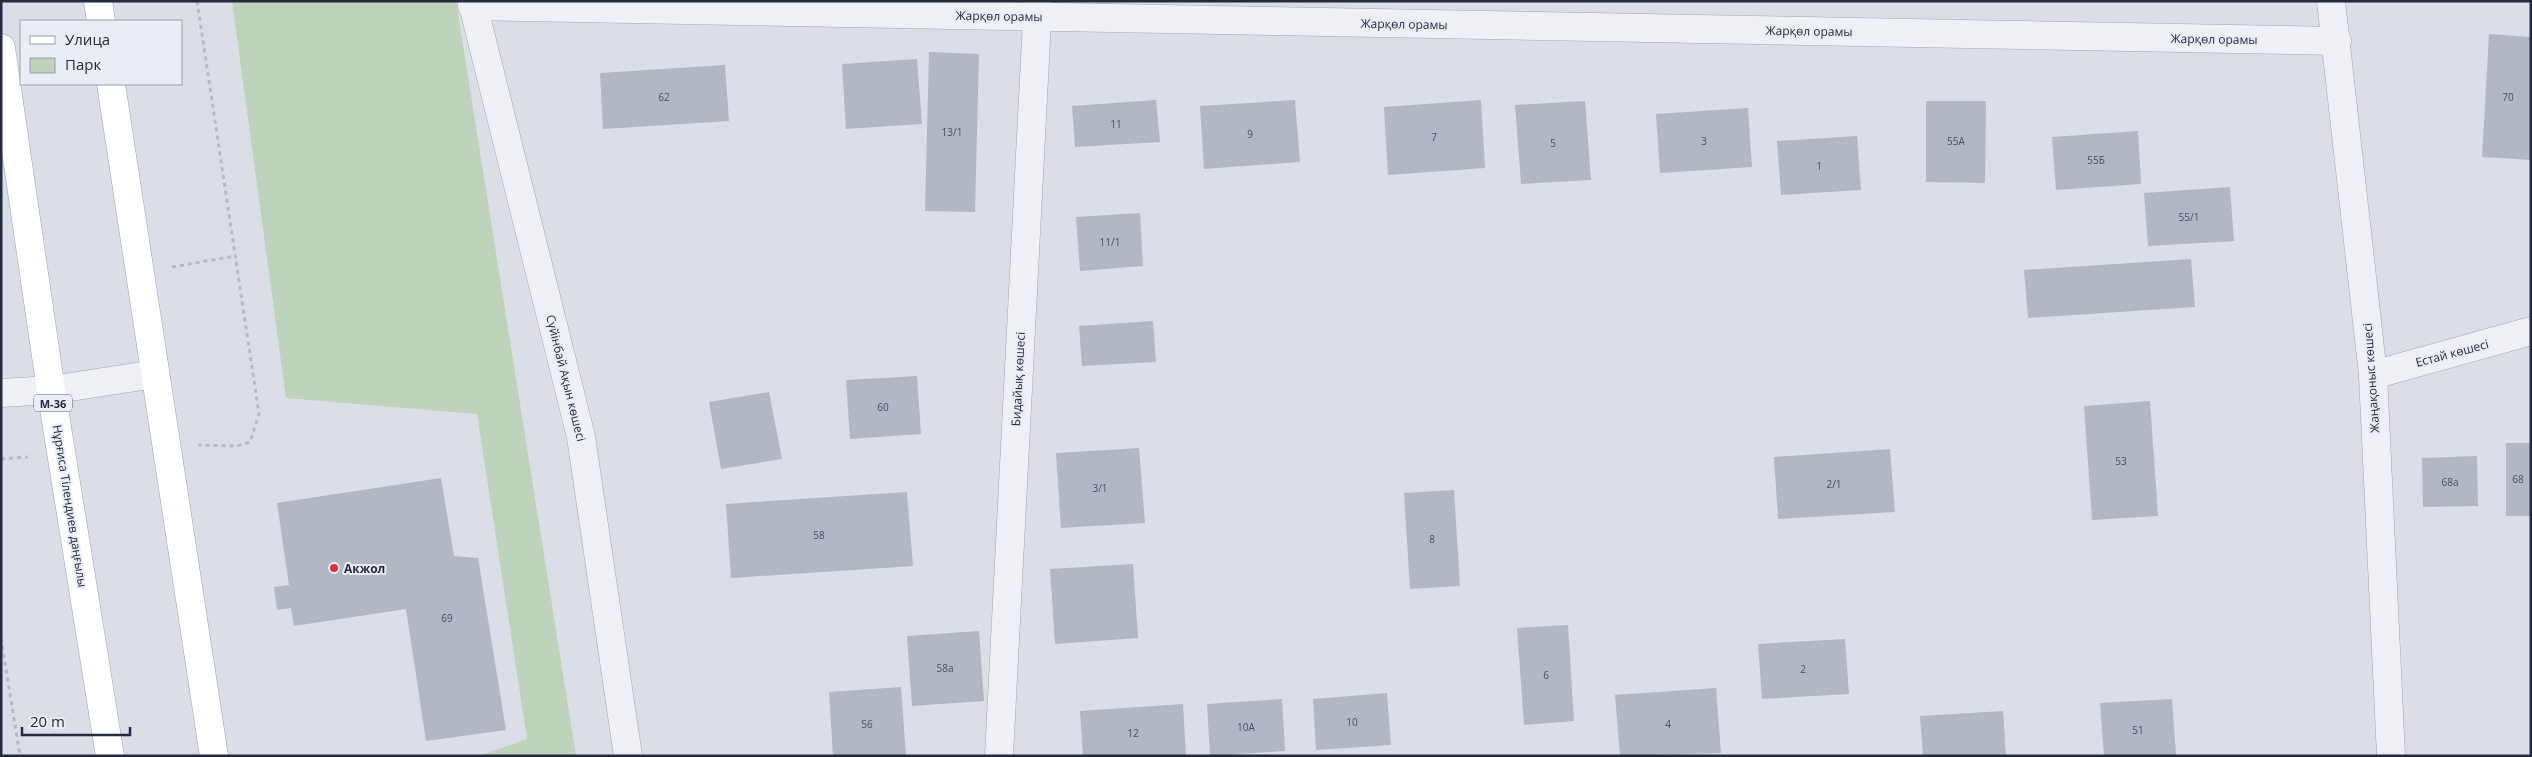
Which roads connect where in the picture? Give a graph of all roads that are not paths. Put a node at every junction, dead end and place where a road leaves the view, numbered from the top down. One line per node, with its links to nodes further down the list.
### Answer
1 (98, 1): 5 (main road)
2 (2331, 1): 6 (street, Жаңақоныс көшесі)
3 (472, 4): 4 (street, Жарқөл орамы); 16 (street, Сүйінбай Ақын көшесі)
4 (1038, 9): 6 (street, Жарқөл орамы); 17 (street, Бидайық көшесі)
5 (101, 20)
6 (2337, 41): 11 (street, Жаңақоныс көшесі)
7 (1, 48): 12 (main road, Нұрғиса Тілендиев даңғылы / M-36)
8 (111, 85): 10 (main road)
9 (2531, 331): 11 (street, Естай көшесі)
10 (155, 374): 12 (street); 15 (main road)
11 (2373, 374): 18 (street, Жаңақоныс көшесі)
12 (51, 390): 13 (street); 14 (main road, Нұрғиса Тілендиев даңғылы / M-36)
13 (1, 393)
14 (110, 756)
15 (214, 756)
16 (628, 756)
17 (999, 756)
18 (2391, 756)

